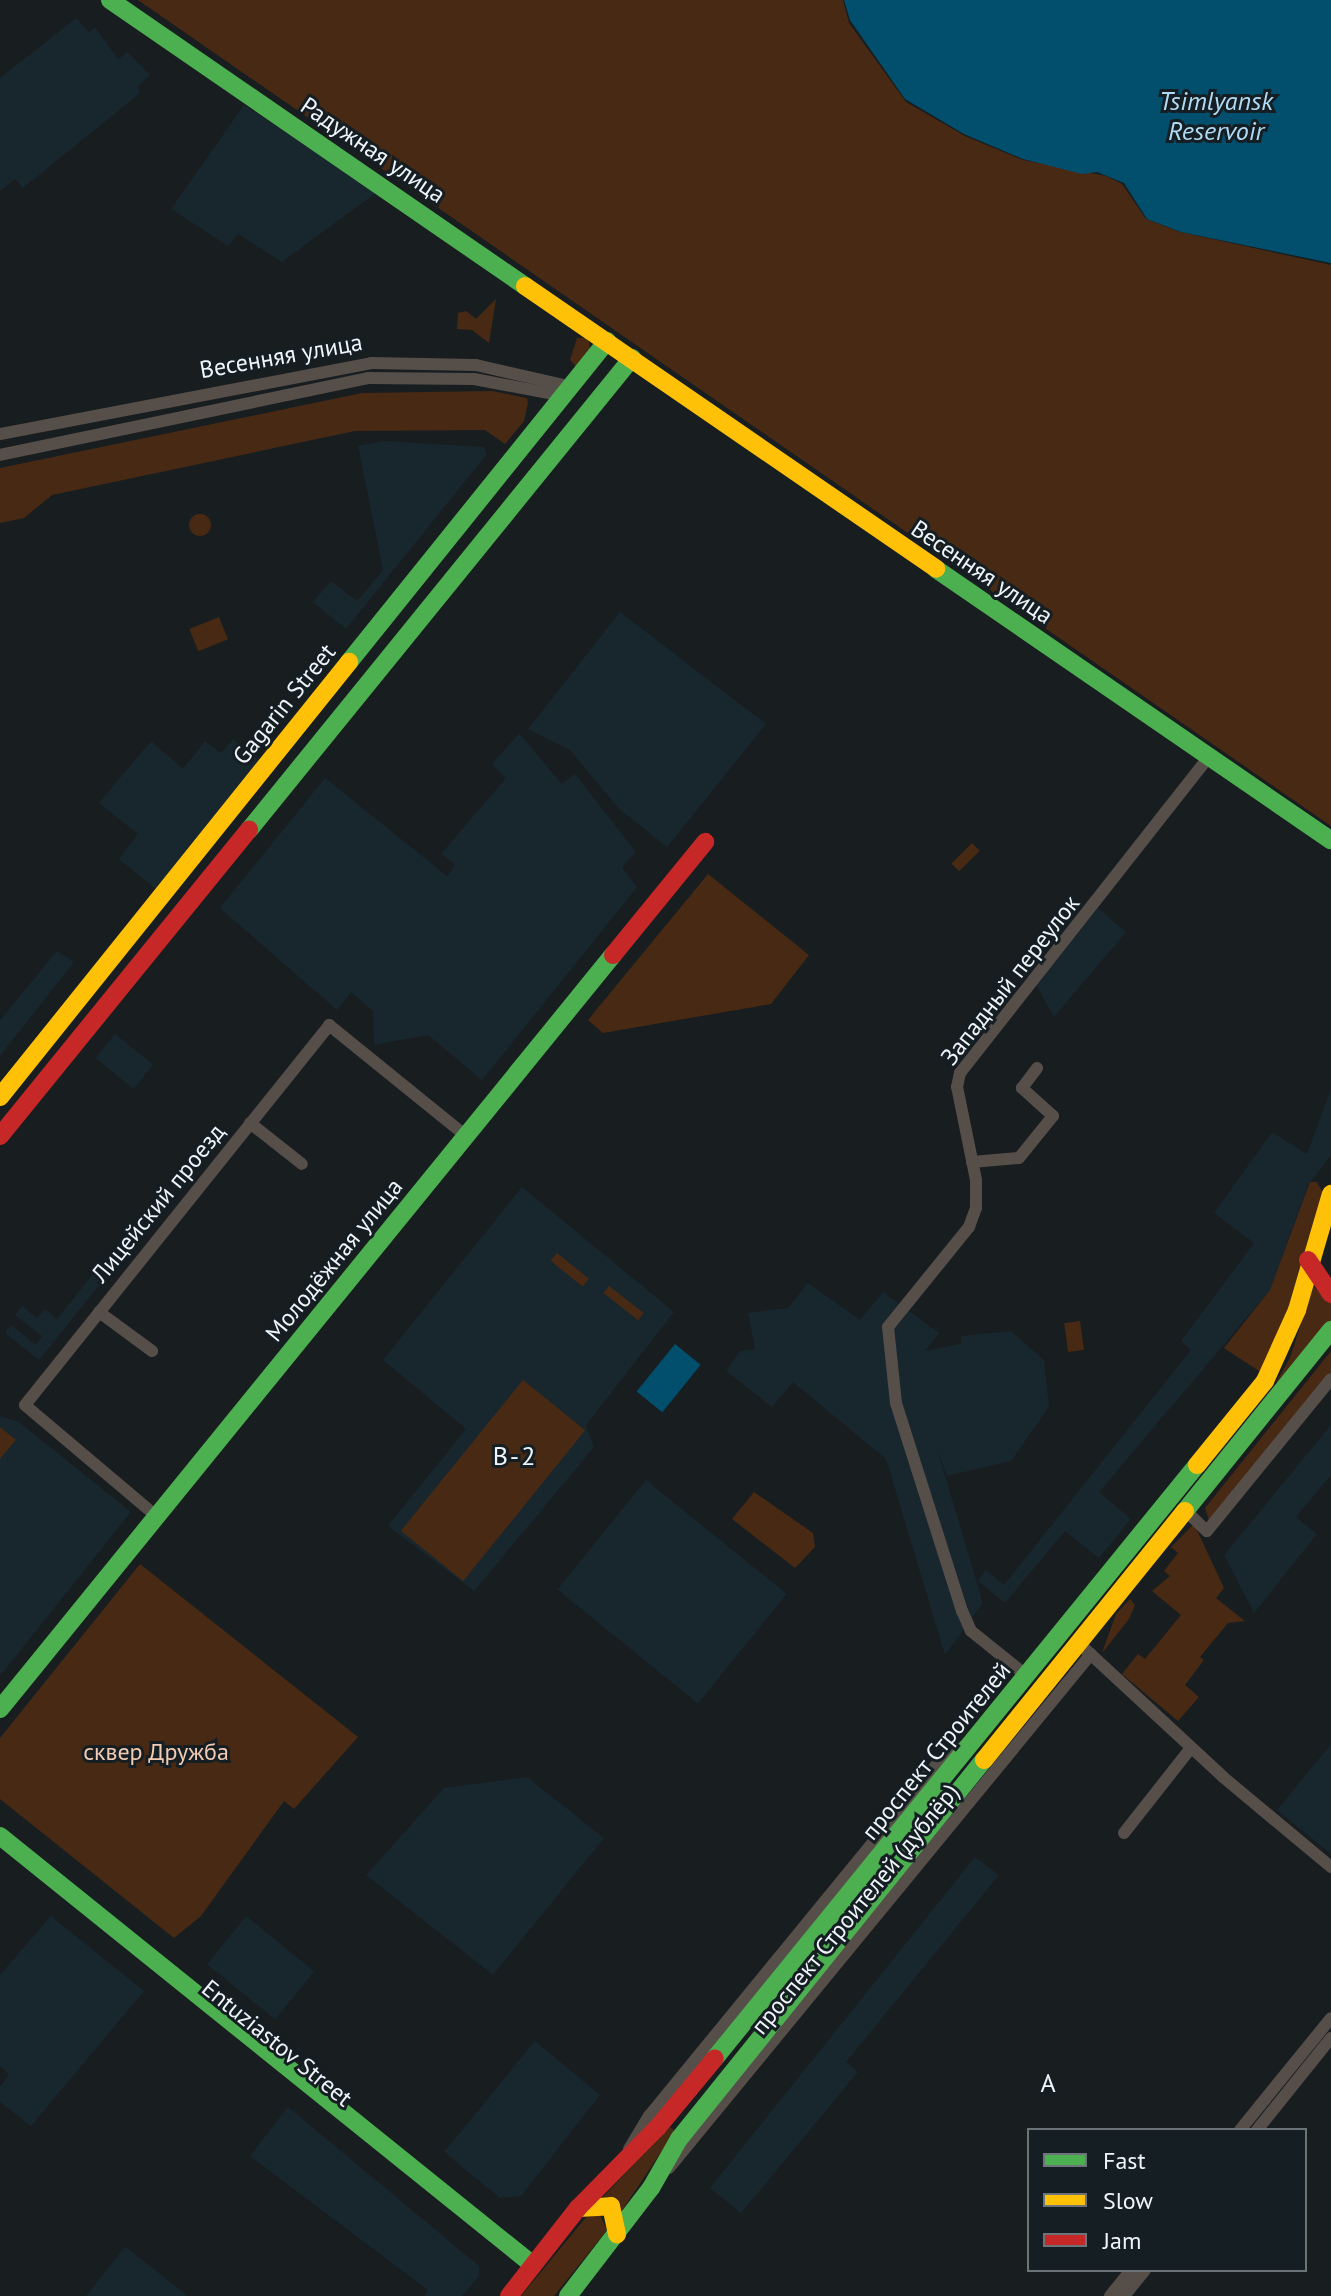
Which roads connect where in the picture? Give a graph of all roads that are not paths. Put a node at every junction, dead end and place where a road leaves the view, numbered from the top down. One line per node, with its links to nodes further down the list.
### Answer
1 (110, 0): 2 (street, Радужная улица)
2 (607, 341): 3 (street, Весенняя улица); 4 (street, Gagarin Street)
3 (632, 358): 5 (street); 9 (street, Весенняя улица)
4 (572, 386): 5 (street); 6 (street); 7 (street, Весенняя улица); 8 (street, Весенняя улица); 13 (street, Gagarin Street)
5 (601, 393): 6 (street)
6 (585, 412): 16 (street)
7 (0, 434)
8 (0, 455)
9 (1209, 757): 10 (street, Весенняя улица); 17 (street, Западный переулок)
10 (1331, 840)
11 (705, 842): 15 (street, Молодёжная улица)
12 (1037, 1068): 17 (street)
13 (0, 1097)
14 (250, 1123): 15 (street, Лицейский проезд); 18 (street, Лицейский проезд); 22 (street, Лицейский проезд)
15 (465, 1135): 27 (street, Молодёжная улица)
16 (0, 1136)
17 (972, 1162): 29 (street, Западный переулок)
18 (302, 1164)
19 (1331, 1194): 20 (street, проспект Строителей)
20 (1308, 1260): 21 (street); 29 (street, проспект Строителей)
21 (1331, 1294)
22 (99, 1312): 24 (street, Лицейский проезд); 27 (street, Лицейский проезд)
23 (1331, 1330): 26 (street, проспект Строителей)
24 (152, 1351)
25 (1331, 1379): 26 (street)
26 (1186, 1511): 28 (street, проспект Строителей)
27 (155, 1515): 30 (street, Молодёжная улица)
28 (1085, 1649): 31 (street); 42 (street, проспект Строителей)
29 (1027, 1676): 41 (street, проспект Строителей)
30 (0, 1709)
31 (1191, 1748): 32 (street); 35 (street)
32 (1124, 1833)
33 (0, 1836): 36 (street)
34 (0, 1847): 36 (street, Entuziastov Street)
35 (1331, 1867)
36 (202, 2007): 43 (street, Entuziastov Street)
37 (1331, 2018): 39 (street)
38 (1331, 2038): 40 (street)
39 (1242, 2128)
40 (1259, 2128)
41 (578, 2208): 42 (street); 43 (street, проспект Строителей)
42 (617, 2234): 46 (street, проспект Строителей)
43 (531, 2268): 47 (street, проспект Строителей)
44 (1129, 2272): 48 (street)
45 (1143, 2272): 49 (street)
46 (572, 2295)
47 (509, 2296)
48 (1110, 2296)
49 (1124, 2296)

